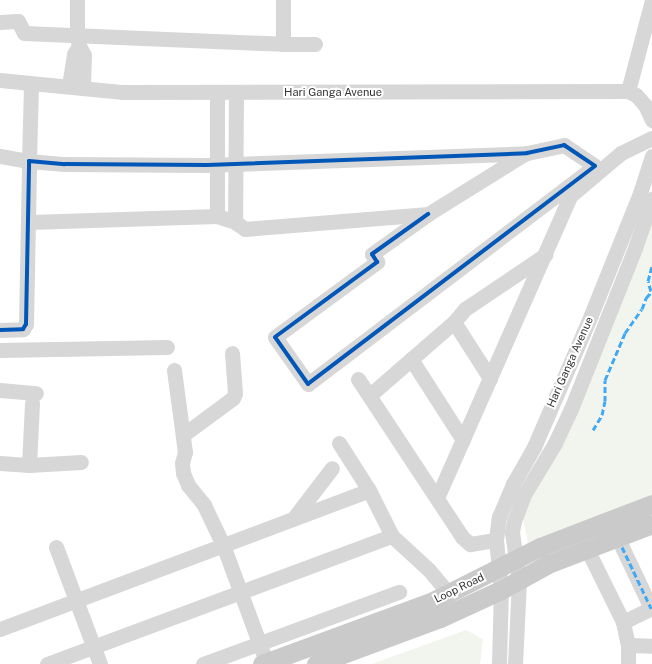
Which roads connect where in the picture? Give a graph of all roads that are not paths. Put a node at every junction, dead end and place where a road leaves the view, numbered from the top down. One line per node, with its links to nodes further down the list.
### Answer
1 (77, 0): 5 (street)
2 (283, 0): 6 (street)
3 (652, 0): 11 (street)
4 (0, 22): 5 (street)
5 (78, 41): 6 (street); 10 (street)
6 (283, 44): 7 (street)
7 (315, 44)
8 (0, 80): 9 (street, Hari Ganga Avenue)
9 (30, 84): 10 (street, Hari Ganga Avenue); 19 (street)
10 (76, 87): 12 (street, Hari Ganga Avenue)
11 (628, 91): 13 (street, Hari Ganga Avenue); 14 (street)
12 (217, 92): 13 (street, Hari Ganga Avenue); 21 (street)
13 (236, 92): 20 (street)
14 (652, 120)
15 (652, 138): 27 (street)
16 (527, 153): 20 (street); 23 (street); 23 (street)
17 (0, 156): 19 (street)
18 (652, 156): 52 (street, Hari Ganga Avenue)
19 (29, 162): 21 (street); 25 (street)
20 (236, 163): 21 (street); 26 (street)
21 (217, 164): 24 (street)
22 (652, 199): 57 (street, Hari Ganga Avenue)
23 (428, 214): 26 (street)
24 (217, 216): 25 (street); 26 (street)
25 (29, 222): 29 (street)
26 (235, 222)
27 (545, 255): 28 (street); 35 (street)
28 (454, 322): 33 (street); 35 (street)
29 (0, 330)
30 (167, 347): 31 (street)
31 (0, 350)
32 (232, 354): 39 (street)
33 (411, 359): 38 (street); 40 (street)
34 (174, 370): 39 (street)
35 (490, 378): 40 (street)
36 (358, 379): 38 (street)
37 (0, 390): 44 (street)
38 (370, 395): 47 (street)
39 (183, 435): 53 (street)
40 (463, 440): 47 (street)
41 (339, 443): 46 (street)
42 (81, 462): 44 (street)
43 (0, 463): 44 (street)
44 (29, 465)
45 (332, 468): 49 (street)
46 (369, 490): 49 (street); 51 (street)
47 (437, 498): 52 (street)
48 (652, 504): 57 (main road, Loop Road)
49 (293, 519): 53 (street)
50 (652, 524): 56 (main road, Loop Road)
51 (392, 536): 62 (street); 63 (street)
52 (496, 540): 58 (street, Hari Ganga Avenue)
53 (223, 545): 62 (street); 64 (street)
54 (56, 547): 64 (street)
55 (622, 547): 65 (street)
56 (587, 549): 59 (main road, Loop Road); 66 (street)
57 (516, 559): 58 (main road, Loop Road); 59 (street, Hari Ganga Avenue)
58 (499, 568): 60 (street, Hari Ganga Avenue); 63 (main road, Loop Road)
59 (519, 581): 60 (main road, Loop Road); 78 (street, Hari Ganga Avenue)
60 (501, 590): 76 (main road, Loop Road); 77 (street, Hari Ganga Avenue)
61 (399, 592): 68 (street)
62 (241, 594): 68 (street); 71 (street)
63 (448, 594): 75 (main road, Loop Road)
64 (76, 600): 67 (street); 71 (street)
65 (651, 608): 66 (street)
66 (623, 622): 69 (street)
67 (0, 629)
68 (259, 644): 74 (street); 75 (street)
69 (628, 645): 70 (street); 79 (street)
70 (652, 646)
71 (94, 647): 72 (street); 73 (street)
72 (47, 664)
73 (100, 664)
74 (203, 664)
75 (265, 664)
76 (316, 664)
77 (499, 664)
78 (515, 664)
79 (628, 664)

